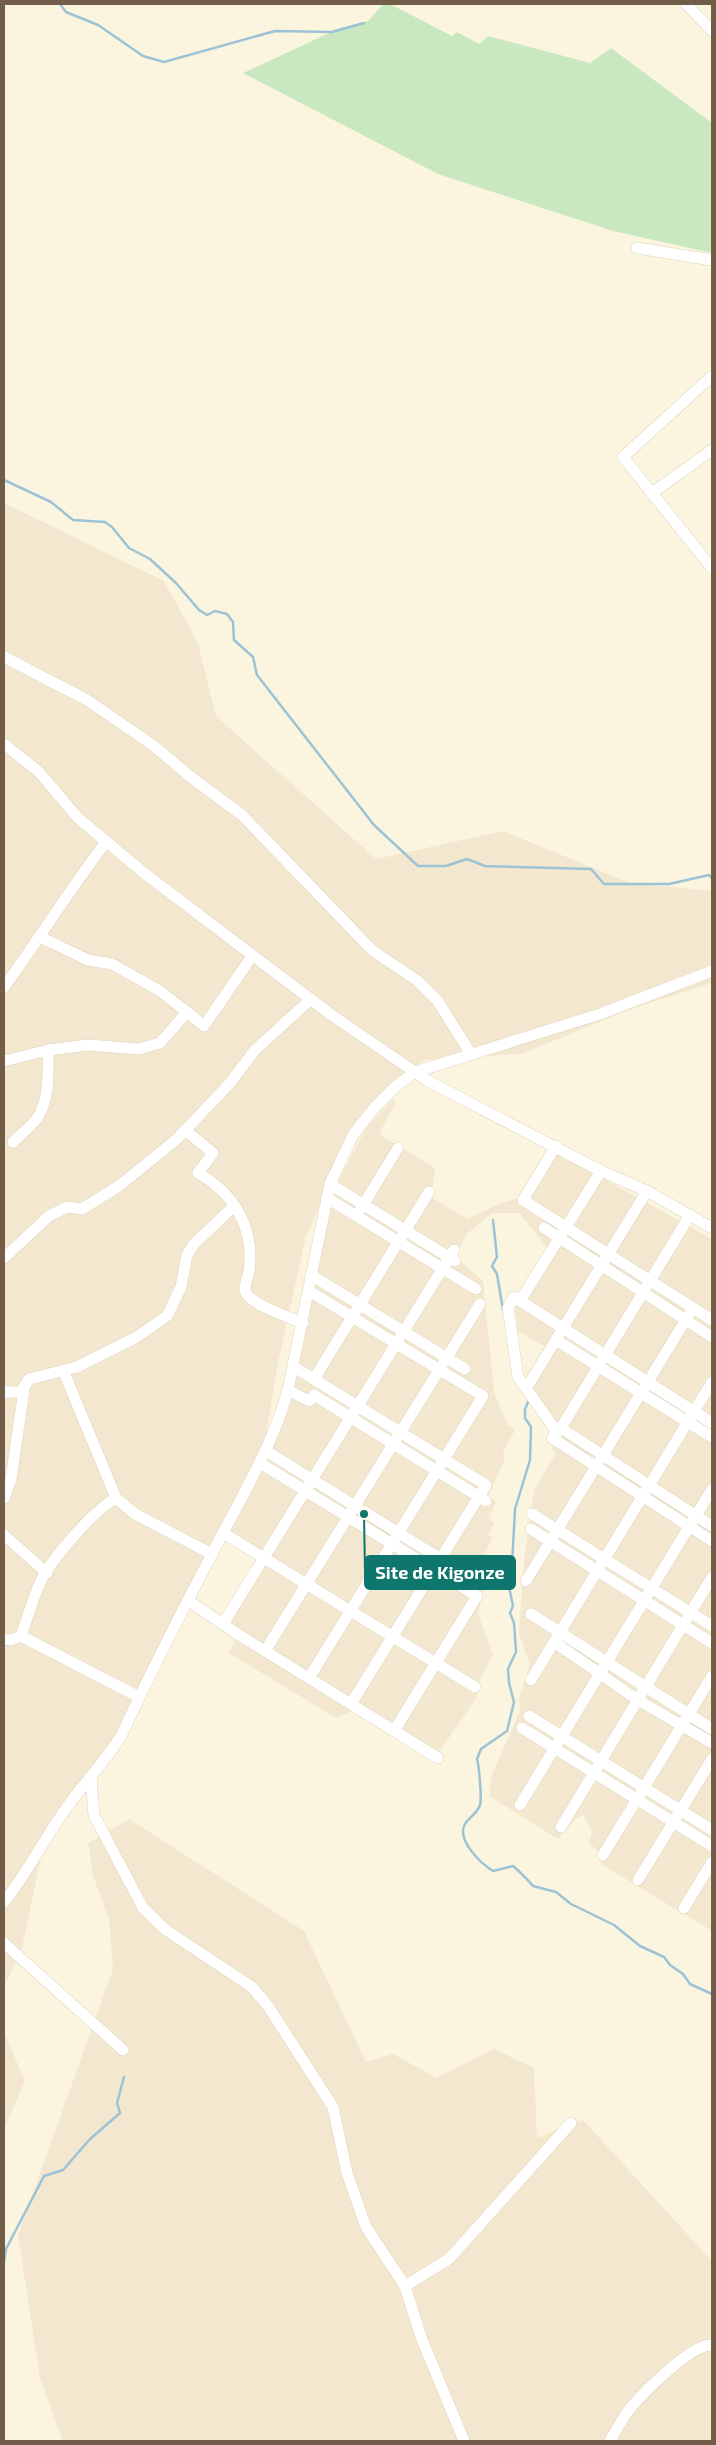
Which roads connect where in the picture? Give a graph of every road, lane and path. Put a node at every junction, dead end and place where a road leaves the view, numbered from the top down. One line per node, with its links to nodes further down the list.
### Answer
1 (686, 4): 2 (street)
2 (712, 31)
3 (637, 248): 4 (street)
4 (712, 260)
5 (712, 376): 7 (street)
6 (712, 450): 7 (street)
7 (652, 493): 8 (street)
8 (712, 568)
9 (4, 657): 19 (street)
10 (4, 744): 11 (street)
11 (106, 842): 12 (street); 13 (street)
12 (40, 937): 15 (street); 17 (street)
13 (252, 956): 16 (street); 17 (street)
14 (712, 971): 19 (street)
15 (4, 987)
16 (311, 999): 21 (street); 22 (street)
17 (187, 1012): 18 (street)
18 (48, 1050): 20 (street); 23 (street)
19 (471, 1054): 21 (street)
20 (4, 1060)
21 (416, 1072): 24 (street); 27 (street)
22 (185, 1130): 32 (street); 42 (street)
23 (13, 1142)
24 (556, 1146): 26 (street); 35 (street)
25 (398, 1148): 31 (street)
26 (601, 1171): 28 (street); 35 (street)
27 (330, 1184): 30 (street); 31 (street)
28 (646, 1191): 33 (street); 41 (street)
29 (429, 1192): 38 (street)
30 (327, 1198): 34 (street); 45 (street)
31 (363, 1205): 34 (street); 38 (street)
32 (234, 1206): 57 (street); 68 (street)
33 (690, 1215): 37 (street); 46 (street)
34 (356, 1216): 40 (street)
35 (566, 1227): 39 (street); 41 (street)
36 (544, 1228): 39 (street)
37 (712, 1228)
38 (406, 1231): 40 (street); 44 (street)
39 (559, 1238): 43 (street); 50 (street)
40 (399, 1242): 44 (street); 52 (street)
41 (608, 1254): 43 (street); 46 (street)
42 (4, 1258)
43 (601, 1265): 49 (street); 58 (street)
44 (442, 1269): 47 (street); 59 (street)
45 (311, 1275): 48 (street); 52 (street)
46 (650, 1281): 49 (street); 53 (street)
47 (476, 1289)
48 (309, 1291): 54 (street); 57 (street)
49 (643, 1292): 55 (street); 63 (street)
50 (520, 1301): 58 (street); 73 (street)
51 (480, 1304): 64 (street)
52 (360, 1305): 54 (street); 59 (street)
53 (693, 1308): 55 (street); 56 (street)
54 (352, 1318): 62 (street); 70 (street)
55 (686, 1320): 60 (street); 71 (street)
56 (712, 1320)
57 (303, 1323): 66 (street)
58 (563, 1328): 61 (street); 63 (street)
59 (404, 1332): 62 (street); 64 (street)
60 (712, 1337)
61 (556, 1340): 65 (street); 73 (street)
62 (396, 1344): 69 (street); 78 (street)
63 (605, 1355): 65 (street); 71 (street)
64 (447, 1358): 67 (street); 69 (street)
65 (598, 1366): 77 (street); 83 (street)
66 (294, 1367): 70 (street); 75 (street)
67 (465, 1369)
68 (63, 1370): 74 (street); 99 (street)
69 (440, 1370): 84 (street); 89 (street)
70 (314, 1379): 78 (street)
71 (648, 1382): 77 (street); 79 (street)
72 (712, 1382): 79 (street)
73 (527, 1387): 83 (street)
74 (24, 1390): 76 (street); 98 (street)
75 (288, 1390): 80 (street); 87 (street)
76 (4, 1392)
77 (641, 1393): 81 (street); 88 (street)
78 (358, 1406): 80 (street); 84 (street)
79 (694, 1411): 81 (street); 82 (street)
80 (350, 1418): 86 (street); 93 (street)
81 (688, 1422): 85 (street); 94 (street)
82 (712, 1423)
83 (559, 1430): 88 (street); 91 (street)
84 (401, 1432): 86 (street); 89 (street)
85 (712, 1437)
86 (394, 1444): 92 (street); 101 (street)
87 (266, 1451): 90 (street); 93 (street)
88 (603, 1455): 91 (street); 94 (street)
89 (444, 1459): 92 (street); 100 (street)
90 (260, 1463): 96 (street); 109 (street)
91 (596, 1466): 97 (street); 108 (street)
92 (437, 1470): 100 (street); 110 (street)
93 (312, 1479): 96 (street); 101 (street)
94 (649, 1485): 97 (street); 103 (street)
95 (712, 1489): 103 (street)
96 (305, 1491): 104 (street); 116 (street)
97 (643, 1496): 105 (street); 118 (street)
98 (4, 1498)
99 (116, 1498): 115 (street); 121 (street)
100 (483, 1499): 117 (street)
101 (355, 1506): 104 (street); 110 (street)
102 (532, 1514): 108 (street)
103 (696, 1515): 105 (street); 106 (street)
104 (348, 1517): 114 (street); 125 (street)
105 (689, 1526): 113 (street); 126 (street)
106 (712, 1526)
107 (531, 1528): 112 (street)
108 (557, 1530): 112 (street); 118 (street)
109 (223, 1533): 115 (street); 116 (street)
110 (398, 1533): 114 (street); 117 (street)
111 (4, 1534): 121 (street)
112 (550, 1541): 120 (street); 123 (street)
113 (712, 1541)
114 (391, 1544): 119 (street); 129 (street)
115 (212, 1554): 127 (street)
116 (264, 1558): 125 (street); 132 (street)
117 (441, 1559): 119 (street); 124 (street)
118 (604, 1559): 120 (street); 126 (street)
119 (434, 1570): 136 (street); 142 (street)
120 (597, 1571): 128 (street); 137 (street)
121 (47, 1573): 135 (street)
122 (712, 1577): 130 (street)
123 (526, 1581)
124 (478, 1582)
125 (307, 1584): 129 (street); 140 (street)
126 (652, 1588): 128 (street); 130 (street)
127 (189, 1601): 132 (street); 149 (street)
128 (644, 1601): 133 (street); 141 (street)
129 (350, 1611): 136 (street); 145 (street)
130 (691, 1612): 133 (street); 134 (street)
131 (531, 1614): 137 (street)
132 (223, 1624): 140 (street)
133 (683, 1626): 139 (street); 148 (street)
134 (712, 1626)
135 (20, 1636): 138 (street); 149 (street)
136 (393, 1637): 142 (street); 151 (street)
137 (557, 1637): 141 (street); 143 (street); 146 (street)
138 (4, 1639)
139 (712, 1643)
140 (265, 1651): 145 (street)
141 (607, 1662): 143 (street); 148 (street)
142 (436, 1663): 147 (street); 157 (street)
143 (600, 1674): 150 (street); 158 (street)
144 (712, 1676): 152 (street)
145 (309, 1678): 151 (street)
146 (531, 1680)
147 (475, 1687)
148 (645, 1687): 150 (street); 152 (street)
149 (139, 1697): 165 (street)
150 (638, 1700): 154 (street); 163 (street)
151 (351, 1704): 157 (street)
152 (688, 1715): 154 (street); 156 (street)
153 (529, 1716): 158 (street)
154 (682, 1726): 159 (street); 166 (street)
155 (522, 1728): 160 (street)
156 (712, 1728)
157 (394, 1731): 161 (street)
158 (562, 1737): 160 (street); 163 (street)
159 (712, 1743)
160 (554, 1748): 164 (street); 168 (street)
161 (438, 1758)
162 (712, 1759): 169 (street)
163 (601, 1761): 164 (street); 166 (street)
164 (594, 1772): 167 (street); 171 (street)
165 (91, 1777): 177 (street); 182 (street)
166 (644, 1788): 167 (street); 169 (street)
167 (637, 1800): 170 (street); 174 (street)
168 (520, 1805)
169 (681, 1811): 170 (street); 172 (street)
170 (674, 1822): 173 (street); 176 (street)
171 (561, 1827)
172 (712, 1830)
173 (712, 1846)
174 (603, 1855)
175 (712, 1862): 178 (street)
176 (638, 1880)
177 (4, 1901)
178 (684, 1908)
179 (4, 1943): 180 (street)
180 (124, 2050)
181 (570, 2123): 182 (street)
182 (405, 2286): 184 (street)
183 (712, 2344): 185 (street)
184 (464, 2441)
185 (610, 2441)

